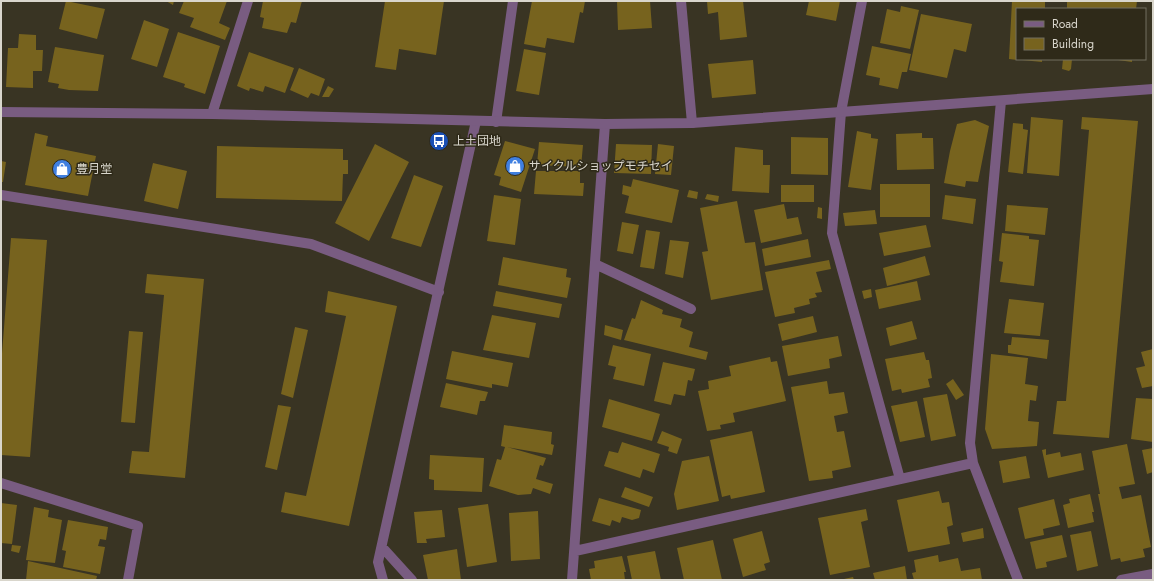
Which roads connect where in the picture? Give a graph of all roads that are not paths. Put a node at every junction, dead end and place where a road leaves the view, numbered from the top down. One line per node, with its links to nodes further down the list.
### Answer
1 (248, 1): 9 (street)
2 (513, 1): 11 (street)
3 (681, 1): 12 (street)
4 (862, 1): 8 (street)
5 (1153, 89): 6 (street)
6 (1001, 101): 8 (street); 18 (street)
7 (1, 112): 9 (street)
8 (841, 112): 12 (street); 19 (street)
9 (212, 114): 10 (street)
10 (476, 121): 11 (street); 16 (street)
11 (496, 122): 13 (street)
12 (692, 123): 13 (street)
13 (605, 124): 15 (street)
14 (1, 195): 16 (street)
15 (595, 264): 17 (street); 22 (street)
16 (439, 292): 21 (street)
17 (691, 309)
18 (973, 463): 19 (street); 28 (street)
19 (900, 479): 22 (street)
20 (1, 483): 24 (street)
21 (382, 547): 25 (street); 26 (street)
22 (575, 551): 27 (street)
23 (1153, 574): 29 (street)
24 (128, 580)
25 (383, 580)
26 (412, 580)
27 (572, 580)
28 (1018, 580)
29 (1121, 580)

